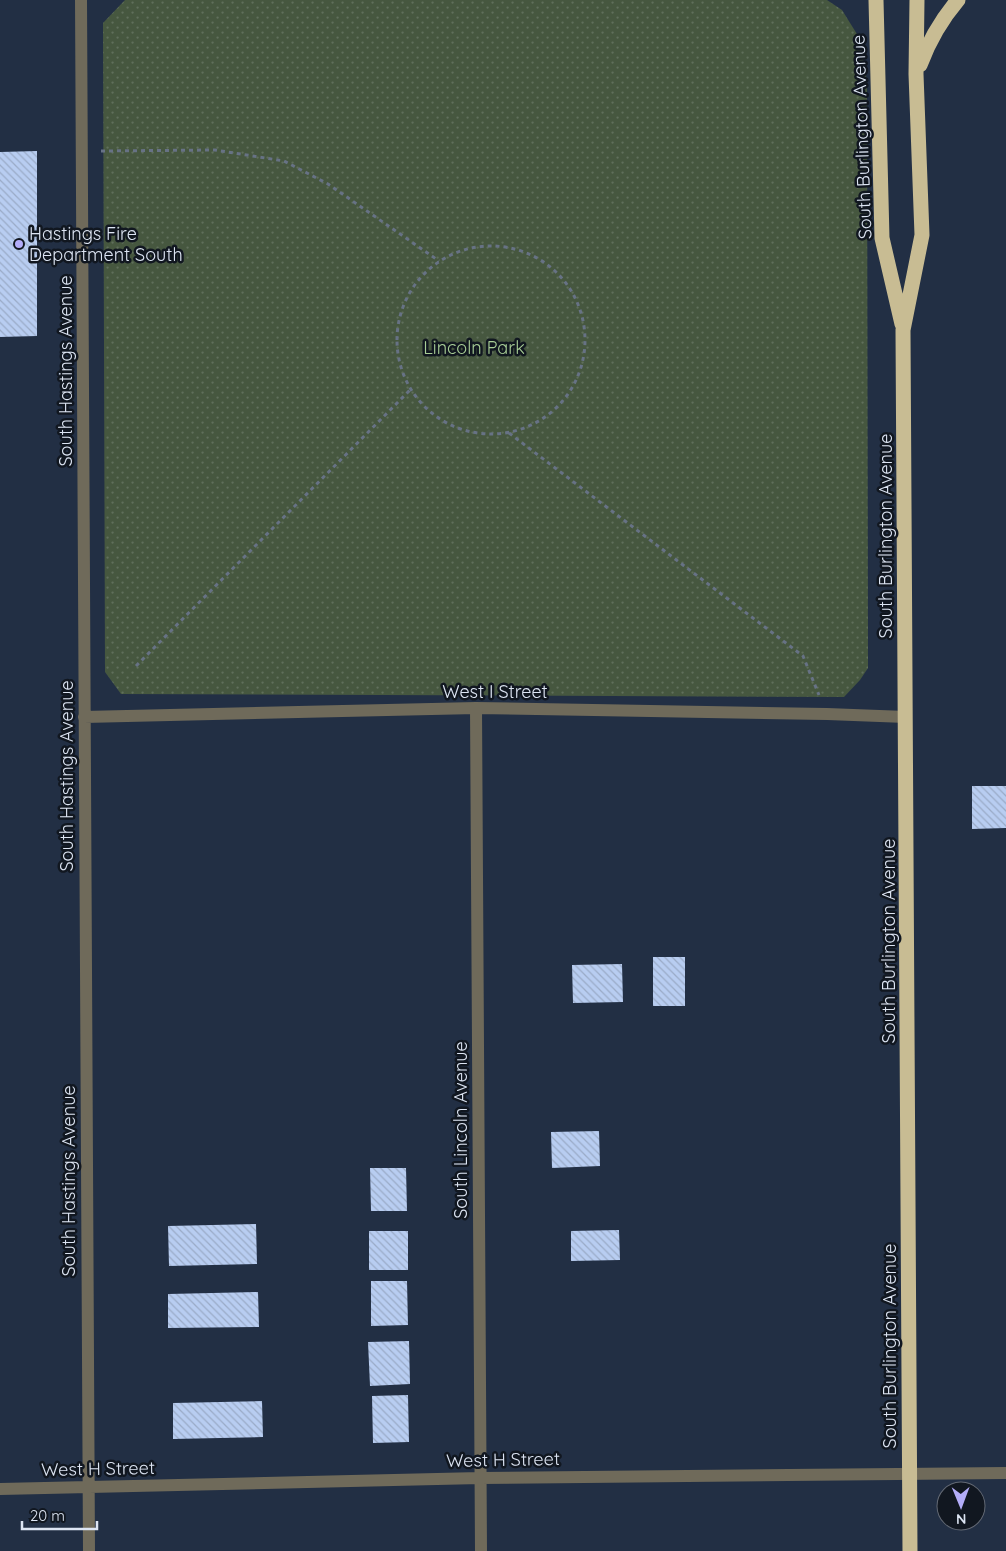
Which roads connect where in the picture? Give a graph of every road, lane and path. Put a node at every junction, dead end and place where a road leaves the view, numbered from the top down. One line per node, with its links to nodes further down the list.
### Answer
1 (81, 0): 6 (street, South Hastings Avenue)
2 (876, 0): 8 (highway, South Burlington Avenue)
3 (917, 0): 5 (highway, South Burlington Avenue)
4 (958, 0): 5 (highway)
5 (916, 74): 8 (highway, South Burlington Avenue)
6 (82, 152): 7 (path); 14 (street, South Hastings Avenue)
7 (439, 262): 9 (path); 10 (path)
8 (903, 330): 15 (highway, South Burlington Avenue)
9 (410, 390): 10 (path); 11 (path)
10 (509, 433): 13 (path)
11 (136, 666)
12 (476, 708): 13 (street, West I Street); 14 (street, West I Street); 18 (street, South Lincoln Avenue)
13 (827, 714): 15 (street, West I Street)
14 (84, 717): 19 (street, South Hastings Avenue)
15 (906, 717): 17 (highway, South Burlington Avenue)
16 (1006, 1473): 17 (street, West H Street)
17 (910, 1475): 18 (street, West H Street); 23 (highway, South Burlington Avenue)
18 (480, 1478): 19 (street, West H Street); 22 (street, South Lincoln Avenue)
19 (88, 1486): 20 (street, West H Street); 21 (street, South Hastings Avenue)
20 (0, 1488)
21 (88, 1551)
22 (482, 1551)
23 (910, 1551)

